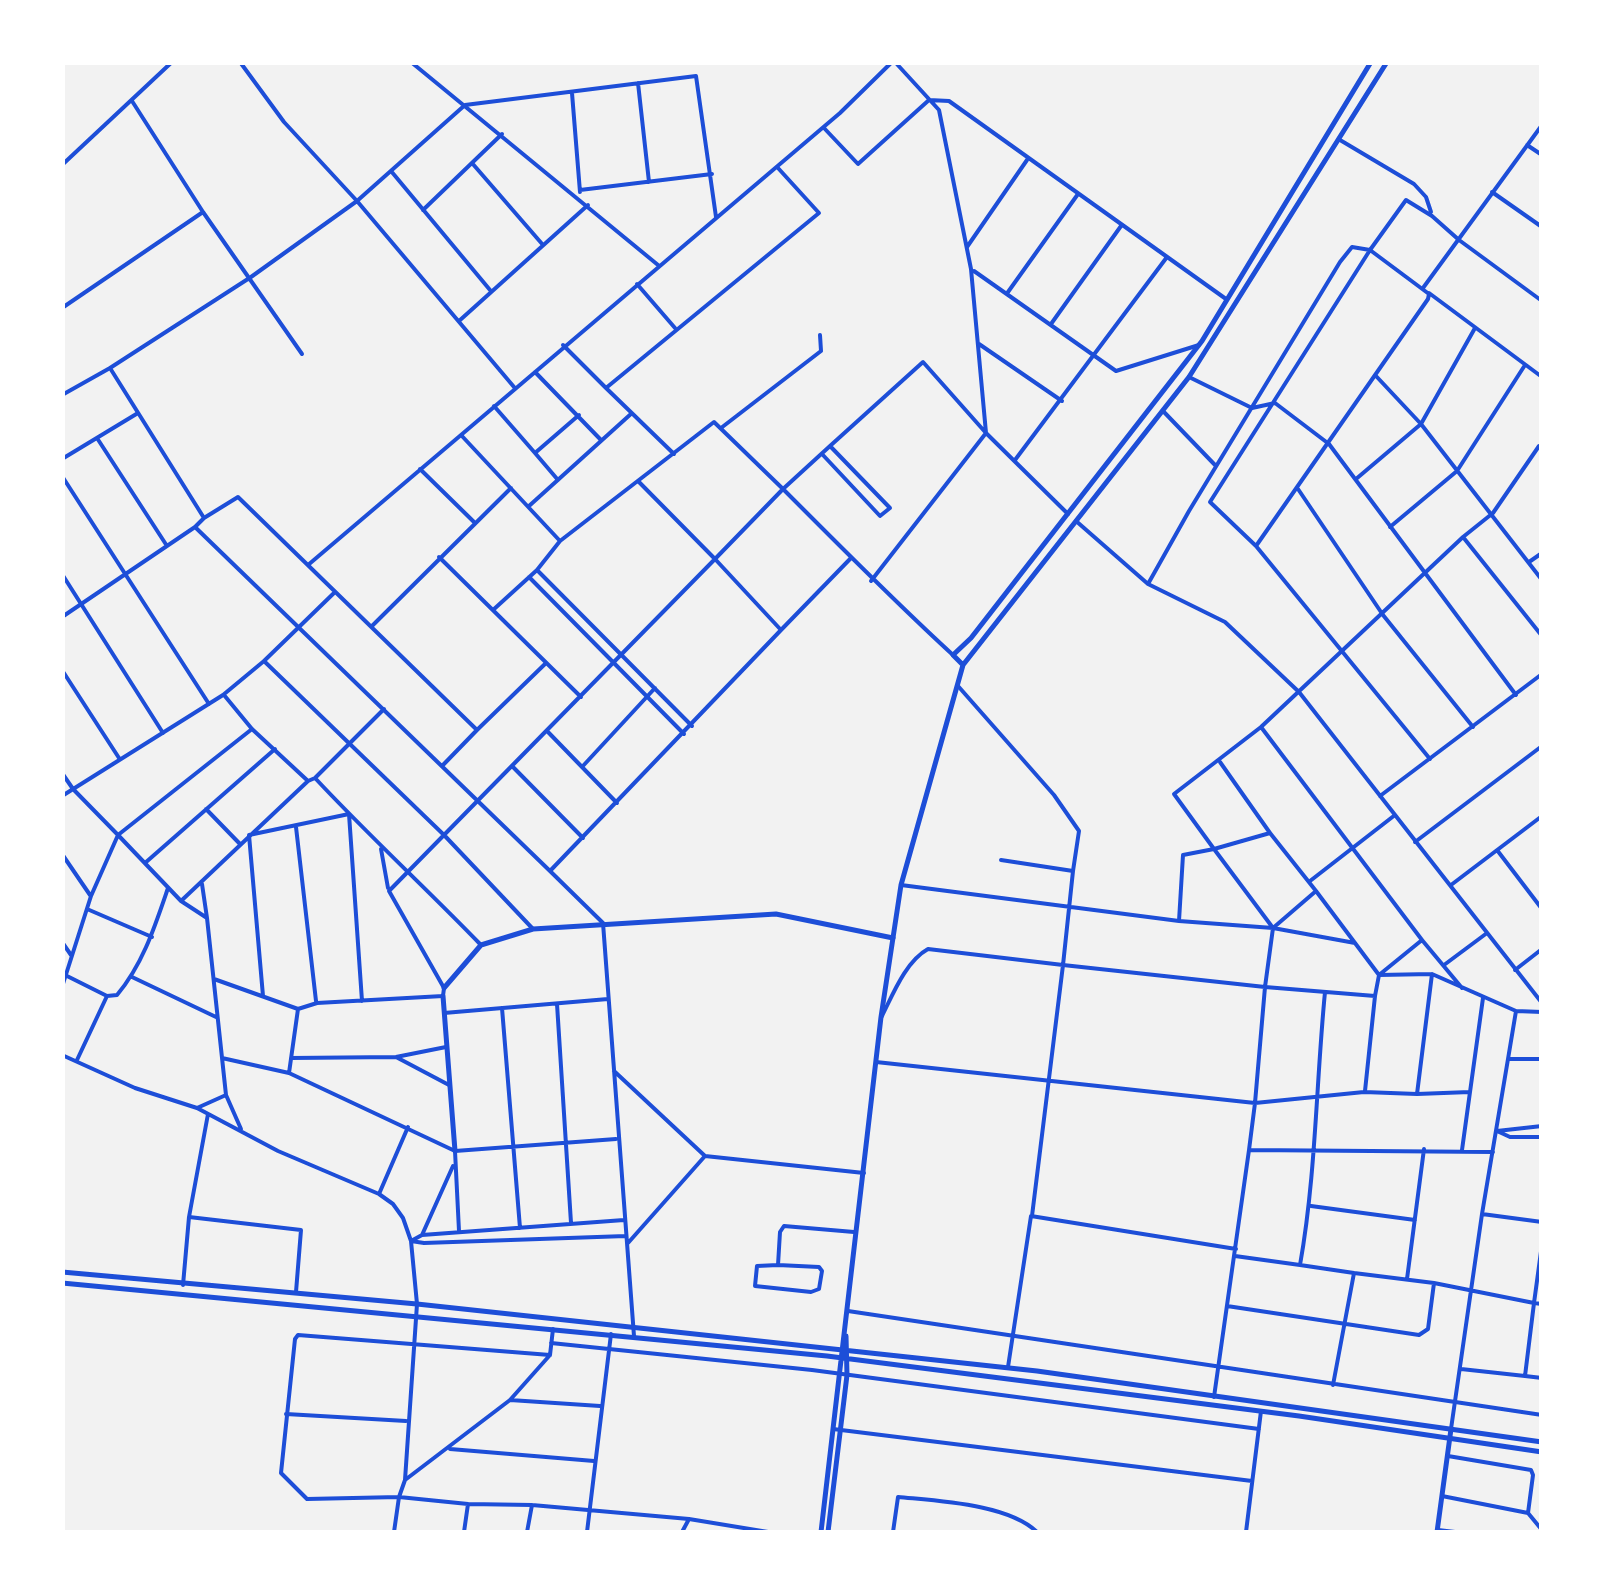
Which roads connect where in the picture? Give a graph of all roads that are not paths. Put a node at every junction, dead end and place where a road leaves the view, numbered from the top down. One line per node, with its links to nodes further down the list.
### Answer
1 (172, 62): 10 (street)
2 (240, 62): 29 (street)
3 (410, 62): 11 (street)
4 (894, 62): 9 (street); 13 (street)
5 (1371, 62): 49 (main road)
6 (1388, 62): 15 (main road)
7 (638, 84): 8 (street); 23 (street); 24 (street)
8 (572, 92): 11 (street); 25 (street)
9 (930, 100): 13 (street); 18 (street); 39 (street)
10 (132, 101): 20 (street); 32 (street)
11 (466, 105): 14 (street); 22 (street)
12 (1542, 125): 16 (street)
13 (823, 127): 21 (street)
14 (502, 134): 19 (street); 28 (street)
15 (1340, 140): 33 (street); 65 (main road)
16 (1527, 145): 17 (street); 26 (street)
17 (1542, 156)
18 (1028, 159): 27 (street); 39 (street)
19 (472, 163): 31 (street); 38 (street)
20 (62, 165)
21 (777, 167): 34 (street); 54 (street)
22 (390, 171): 29 (street); 31 (street)
23 (712, 174): 24 (street); 34 (street)
24 (649, 182): 25 (street)
25 (580, 190): 28 (street)
26 (1492, 192): 36 (street); 37 (street)
27 (1078, 194): 35 (street); 48 (street)
28 (580, 199): 30 (street)
29 (357, 200): 44 (street); 52 (street)
30 (588, 205): 38 (street); 42 (street)
31 (423, 210): 47 (street)
32 (203, 212): 44 (street); 51 (street)
33 (1432, 216): 37 (street); 40 (street)
34 (716, 217): 42 (street)
35 (1122, 225): 41 (street); 53 (street)
36 (1542, 227)
37 (1458, 240): 46 (street); 50 (street)
38 (544, 244): 47 (street)
39 (967, 247): 43 (street)
40 (1370, 250): 46 (street); 72 (street); 74 (street)
41 (1167, 257): 49 (street); 61 (street)
42 (658, 265): 45 (street)
43 (972, 269): 48 (street); 57 (street)
44 (251, 277): 60 (street); 63 (street)
45 (636, 284): 54 (street); 58 (street)
46 (1422, 289): 55 (street); 66 (street)
47 (491, 292): 52 (street)
48 (1008, 292): 53 (street)
49 (1226, 299): 59 (main road)
50 (1542, 301)
51 (62, 308)
52 (459, 321): 68 (street)
53 (1051, 324): 61 (street)
54 (675, 328): 69 (street)
55 (1475, 328): 62 (street); 79 (street)
56 (820, 335): 80 (street)
57 (978, 342): 71 (street); 81 (street)
58 (564, 345): 64 (street); 69 (street)
59 (1199, 345): 61 (street); 107 (main road)
60 (302, 354)
61 (1095, 356): 71 (street)
62 (1525, 365): 67 (street); 95 (street)
63 (110, 368): 70 (street); 76 (street)
64 (534, 370): 68 (street); 78 (street)
65 (1189, 376): 74 (street); 75 (main road)
66 (1376, 376): 79 (street); 85 (street)
67 (1542, 377)
68 (514, 388): 73 (street)
69 (606, 388): 77 (street)
70 (62, 395)
71 (1062, 401): 92 (street)
72 (1276, 403): 74 (street); 85 (street); 104 (street)
73 (494, 406): 82 (street); 88 (street)
74 (1252, 408): 93 (street)
75 (1162, 411): 93 (street); 109 (main road)
76 (138, 413): 83 (street); 108 (street)
77 (632, 413): 84 (street); 89 (street)
78 (578, 415): 84 (street); 88 (street)
79 (1421, 424): 95 (street); 98 (street)
80 (721, 428): 89 (street); 101 (street)
81 (986, 433): 86 (street); 92 (street); 129 (street)
82 (461, 435): 94 (street); 100 (street)
83 (97, 438): 91 (street); 115 (street)
84 (601, 440): 97 (street)
85 (1329, 444): 98 (street); 102 (street)
86 (830, 446): 90 (street); 90 (street)
87 (1540, 446): 106 (street)
88 (535, 453): 97 (street)
89 (674, 454): 99 (street)
90 (822, 454): 101 (street)
91 (62, 459)
92 (1015, 460): 107 (street)
93 (1216, 466): 103 (street)
94 (420, 469): 110 (street); 122 (street)
95 (1457, 471): 106 (street); 112 (street)
96 (62, 476): 124 (street)
97 (558, 480): 105 (street)
98 (1356, 480): 112 (street)
99 (638, 481): 114 (street); 120 (street)
100 (511, 488): 105 (street); 110 (street)
101 (782, 488): 119 (street); 120 (street)
102 (1298, 488): 116 (street); 134 (street)
103 (1200, 493): 104 (street); 130 (street)
104 (1210, 502): 116 (street)
105 (529, 506): 114 (street)
106 (1493, 513): 113 (street); 121 (street)
107 (1068, 514): 142 (main road)
108 (204, 518): 111 (street); 122 (street)
109 (1076, 521): 130 (street); 146 (main road)
110 (474, 522): 118 (street)
111 (195, 527): 115 (street); 137 (street)
112 (1390, 527): 126 (street)
113 (1463, 536): 126 (street); 139 (street)
114 (560, 541): 123 (street)
115 (167, 546): 124 (street)
116 (1256, 546): 140 (street)
117 (1542, 553): 121 (street)
118 (439, 557): 133 (street); 136 (street)
119 (851, 558): 129 (street); 138 (street)
120 (715, 559): 138 (street); 141 (street)
121 (1528, 563): 128 (street)
122 (308, 566): 131 (street)
123 (538, 570): 127 (street); 141 (street)
124 (127, 572): 132 (street); 156 (street)
125 (62, 574): 132 (street)
126 (1424, 575): 134 (street); 152 (street)
127 (529, 577): 133 (street); 144 (street)
128 (1542, 580)
129 (871, 581): 142 (street)
130 (1148, 584): 151 (street)
131 (334, 592): 136 (street); 137 (street)
132 (82, 603): 135 (street); 164 (street)
133 (493, 610): 145 (street)
134 (1383, 615): 140 (street); 159 (street)
135 (62, 617)
136 (372, 626): 162 (street)
137 (298, 627): 143 (street); 157 (street)
138 (782, 630): 158 (street)
139 (1542, 636)
140 (1342, 650): 151 (street); 170 (street)
141 (621, 654): 144 (street); 150 (street)
142 (953, 655): 146 (main road)
143 (264, 661): 153 (street); 166 (street)
144 (613, 662): 154 (street); 155 (street)
145 (546, 663): 155 (street); 162 (street)
146 (963, 666): 149 (main road)
147 (62, 670): 169 (street)
148 (1542, 674): 152 (street)
149 (958, 686): 203 (street); 207 (main road)
150 (655, 688): 154 (street); 158 (street)
151 (1299, 692): 160 (street); 180 (street)
152 (1516, 694): 159 (street)
153 (223, 695): 156 (street); 161 (street)
154 (648, 696): 165 (street); 174 (street)
155 (581, 697): 163 (street)
156 (209, 704): 164 (street)
157 (384, 708): 166 (street); 172 (street)
158 (692, 726): 165 (street)
159 (1473, 727): 170 (street)
160 (1261, 728): 171 (street); 195 (street)
161 (252, 729): 168 (street); 189 (street)
162 (476, 730): 172 (street)
163 (548, 732): 173 (street); 174 (street)
164 (163, 733): 169 (street)
165 (684, 734): 182 (street)
166 (349, 742): 176 (street); 191 (street)
167 (1542, 746): 193 (street)
168 (276, 750): 177 (street); 183 (street)
169 (119, 758): 178 (street)
170 (1430, 758): 180 (street)
171 (1220, 762): 188 (street); 197 (street)
172 (443, 765): 181 (street)
173 (513, 767): 181 (street); 192 (street)
174 (582, 767): 182 (street)
175 (62, 772): 178 (street)
176 (316, 778): 177 (street); 184 (street)
177 (308, 781): 190 (street)
178 (73, 789): 179 (street); 189 (street)
179 (62, 796)
180 (1380, 796): 185 (street)
181 (477, 800): 191 (street); 202 (street)
182 (618, 803): 192 (street)
183 (206, 810): 194 (street); 201 (street)
184 (349, 814): 187 (street); 196 (street); 250 (street)
185 (1395, 815): 193 (street); 195 (street)
186 (1542, 816): 198 (street)
187 (296, 827): 190 (street); 252 (street)
188 (1270, 833): 197 (street); 206 (street)
189 (118, 835): 201 (street); 212 (street)
190 (250, 835): 194 (street); 245 (street)
191 (444, 835): 204 (street); 221 (street)
192 (582, 838): 202 (street)
193 (1415, 842): 208 (street)
194 (240, 844): 205 (street)
195 (1350, 847): 206 (street); 225 (street)
196 (380, 848): 204 (street); 210 (street)
197 (1214, 849): 218 (street); 220 (street)
198 (1497, 850): 208 (street); 216 (street)
199 (62, 854): 212 (street)
200 (1002, 860): 203 (street)
201 (145, 864): 209 (street)
202 (550, 871): 219 (street)
203 (1073, 871): 214 (street)
204 (410, 872): 210 (street); 228 (street)
205 (202, 881): 213 (street); 217 (street)
206 (1310, 882): 211 (street)
207 (901, 885): 214 (street); 224 (main road)
208 (1451, 885): 222 (street)
209 (168, 888): 213 (street); 223 (street)
210 (389, 890): 240 (street)
211 (1316, 892): 220 (street); 227 (street)
212 (91, 896): 215 (street)
213 (181, 902): 217 (street)
214 (1070, 905): 218 (street); 231 (street)
215 (87, 908): 223 (street); 230 (street)
216 (1542, 909)
217 (207, 918): 238 (street)
218 (1179, 921): 220 (street)
219 (602, 923): 221 (main road); 224 (main road); 249 (street)
220 (1273, 928): 227 (street); 241 (street)
221 (533, 929): 228 (main road)
222 (1487, 933): 232 (street); 233 (street)
223 (152, 937): 237 (street)
224 (893, 938): 260 (main road)
225 (1422, 940): 232 (street); 235 (street)
226 (62, 942): 230 (street)
227 (1355, 943): 235 (street)
228 (481, 944): 240 (main road)
229 (1542, 950): 233 (street)
230 (71, 954): 236 (street)
231 (1062, 965): 241 (street); 260 (street); 272 (street)
232 (1444, 966): 242 (street)
233 (1515, 970): 251 (street)
234 (1432, 974): 235 (street); 242 (street); 276 (street)
235 (1380, 975): 247 (street)
236 (66, 976): 239 (street); 244 (street)
237 (132, 977): 244 (street); 259 (street)
238 (214, 978): 245 (street); 259 (street)
239 (62, 987)
240 (444, 988): 246 (street)
241 (1265, 988): 243 (street); 279 (street)
242 (1462, 988): 248 (street)
243 (1325, 992): 247 (street); 278 (street)
244 (107, 996): 268 (street)
245 (264, 996): 255 (street)
246 (443, 996): 250 (street); 258 (main road)
247 (1375, 996): 274 (street)
248 (1484, 998): 256 (street); 275 (street)
249 (608, 1000): 253 (street); 270 (street)
250 (362, 1001): 252 (street)
251 (1542, 1003)
252 (316, 1004): 255 (street)
253 (557, 1004): 254 (street); 288 (street)
254 (502, 1008): 258 (street); 289 (street)
255 (298, 1009): 265 (street)
256 (1516, 1011): 257 (street); 267 (street)
257 (1542, 1012)
258 (444, 1013): 261 (main road)
259 (216, 1017): 264 (street)
260 (882, 1017): 269 (main road)
261 (446, 1047): 263 (street); 273 (main road)
262 (62, 1055): 268 (street)
263 (396, 1057): 265 (street); 273 (street)
264 (222, 1058): 271 (street); 277 (street)
265 (291, 1058): 271 (street)
266 (1542, 1059): 267 (street)
267 (1508, 1060): 285 (street)
268 (77, 1061): 280 (street)
269 (876, 1062): 272 (street); 298 (main road)
270 (614, 1071): 287 (street); 296 (street)
271 (289, 1074): 283 (street)
272 (1046, 1080): 279 (street); 302 (street)
273 (450, 1085): 294 (main road)
274 (1364, 1092): 276 (street); 278 (street)
275 (1470, 1092): 276 (street); 293 (street)
276 (1418, 1094)
277 (226, 1096): 280 (street); 284 (street)
278 (1315, 1097): 279 (street); 292 (street)
279 (1255, 1103): 291 (street)
280 (197, 1108): 281 (street)
281 (208, 1114): 284 (street); 303 (street)
282 (1542, 1126): 285 (street)
283 (408, 1127): 294 (street); 299 (street)
284 (240, 1130): 299 (street)
285 (1497, 1131): 286 (street); 295 (street)
286 (1542, 1137)
287 (618, 1138): 288 (street); 304 (street)
288 (567, 1144): 289 (street); 307 (street)
289 (514, 1147): 294 (street); 308 (street)
290 (1424, 1149): 292 (street); 293 (street); 305 (street)
291 (1249, 1150): 292 (street); 316 (street)
292 (1316, 1150): 300 (street)
293 (1462, 1150): 295 (street)
294 (455, 1151): 297 (street)
295 (1493, 1152): 301 (street)
296 (705, 1156): 298 (street); 314 (street)
297 (454, 1166): 309 (street); 311 (street)
298 (864, 1173): 310 (main road)
299 (379, 1194): 313 (street)
300 (1310, 1206): 305 (street); 318 (street)
301 (1482, 1214): 306 (street); 325 (street)
302 (1032, 1216): 316 (street); 338 (street)
303 (189, 1217): 324 (street); 326 (street)
304 (624, 1220): 307 (street); 312 (street)
305 (1415, 1220): 321 (street)
306 (1542, 1222)
307 (571, 1223): 308 (street)
308 (520, 1228): 309 (street)
309 (459, 1232): 311 (street)
310 (857, 1232): 317 (street); 331 (main road)
311 (422, 1234): 313 (street)
312 (627, 1236): 313 (street); 314 (street)
313 (411, 1241): 328 (street)
314 (628, 1244): 334 (street)
315 (1542, 1244): 327 (street)
316 (1235, 1252): 318 (street); 330 (street)
317 (778, 1265): 317 (street)
318 (1300, 1265): 320 (street)
319 (62, 1272): 324 (main road)
320 (1354, 1273): 321 (street); 333 (street)
321 (1407, 1279): 323 (street)
322 (62, 1283): 332 (main road)
323 (1434, 1283): 325 (street); 333 (street)
324 (183, 1285): 326 (main road)
325 (1472, 1291): 327 (street); 345 (street)
326 (296, 1295): 328 (main road)
327 (1534, 1303): 329 (street); 348 (street)
328 (417, 1304): 332 (street); 334 (main road)
329 (1542, 1304)
330 (1227, 1306): 333 (street); 344 (street)
331 (848, 1311): 338 (street); 342 (main road)
332 (414, 1318): 335 (main road); 340 (street)
333 (1345, 1326): 350 (street)
334 (635, 1327): 337 (street); 342 (main road)
335 (553, 1329): 336 (main road); 339 (street)
336 (611, 1334): 337 (main road); 341 (street)
337 (634, 1336): 342 (main road)
338 (1011, 1337): 344 (street); 346 (street)
339 (551, 1342): 341 (street); 343 (street)
340 (412, 1344): 343 (street); 356 (street); 358 (street)
341 (609, 1350): 347 (street); 354 (street)
342 (845, 1354): 346 (main road); 347 (main road); 355 (main road)
343 (550, 1355): 352 (street)
344 (1217, 1368): 350 (street); 351 (street)
345 (1461, 1368): 348 (street); 353 (street)
346 (1008, 1370): 351 (main road)
347 (843, 1374): 359 (street); 361 (main road)
348 (1526, 1376): 349 (street)
349 (1542, 1378)
350 (1333, 1386): 353 (street)
351 (1214, 1396): 360 (main road)
352 (510, 1400): 354 (street); 364 (street)
353 (1454, 1403): 357 (street); 360 (street)
354 (602, 1406): 367 (street)
355 (1261, 1411): 359 (street); 362 (main road)
356 (286, 1414): 358 (street); 371 (street)
357 (1542, 1415)
358 (408, 1422): 368 (street)
359 (1259, 1429): 369 (street)
360 (1452, 1429): 362 (main road); 363 (main road)
361 (837, 1430): 369 (street); 386 (main road)
362 (1450, 1438): 365 (main road); 366 (main road)
363 (1542, 1442)
364 (450, 1449): 367 (street); 368 (street)
365 (1542, 1452)
366 (1448, 1456): 370 (main road); 375 (street)
367 (596, 1462): 374 (street)
368 (405, 1480): 371 (street)
369 (1252, 1482): 389 (street)
370 (1442, 1496): 375 (street); 378 (main road)
371 (399, 1498): 372 (street); 379 (street)
372 (468, 1504): 373 (street); 380 (street)
373 (532, 1505): 374 (street); 381 (street)
374 (592, 1510): 376 (street); 382 (street)
375 (1528, 1513): 377 (street)
376 (689, 1518): 383 (street); 384 (street)
377 (1542, 1530)
378 (1438, 1531): 390 (street)
379 (394, 1532)
380 (464, 1532)
381 (527, 1532)
382 (588, 1532)
383 (682, 1532)
384 (751, 1532): 385 (street)
385 (768, 1532)
386 (824, 1532)
387 (893, 1532): 388 (street)
388 (1038, 1532)
389 (1246, 1532)
390 (1455, 1532)

